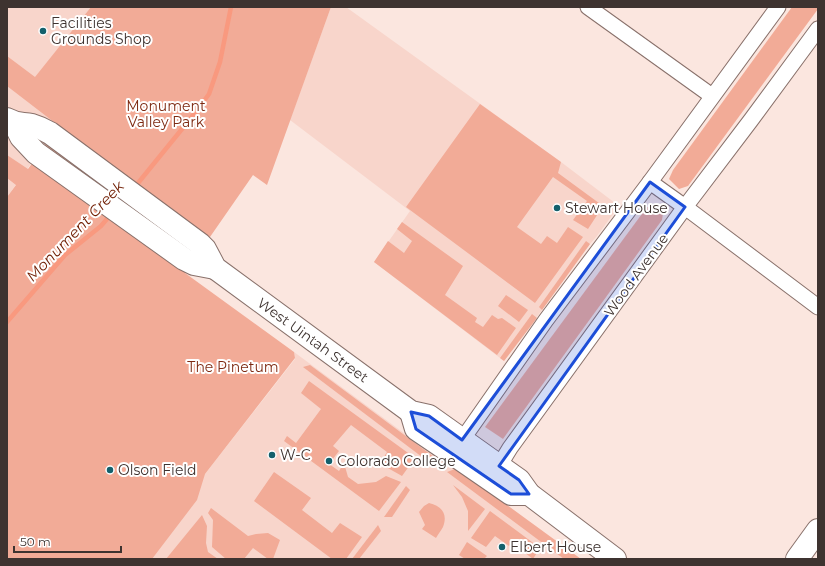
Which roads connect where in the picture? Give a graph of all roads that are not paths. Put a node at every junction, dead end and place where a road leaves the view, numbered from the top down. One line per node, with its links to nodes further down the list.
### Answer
1 (588, 7): 4 (street)
2 (778, 7): 4 (street)
3 (818, 29): 7 (street, Wood Avenue)
4 (712, 96): 6 (street)
5 (10, 122): 8 (main road, West Uintah Street); 8 (main road, West Uintah Street)
6 (650, 182): 7 (street); 11 (street)
7 (685, 207): 9 (street); 12 (street, Wood Avenue)
8 (215, 268): 10 (main road, West Uintah Street)
9 (818, 307)
10 (411, 412): 11 (main road, West Uintah Street); 13 (main road)
11 (462, 440): 12 (main road, West Uintah Street)
12 (499, 466): 13 (main road, West Uintah Street)
13 (529, 494): 15 (main road, West Uintah Street)
14 (818, 530): 16 (main road)
15 (615, 559)
16 (797, 559)

